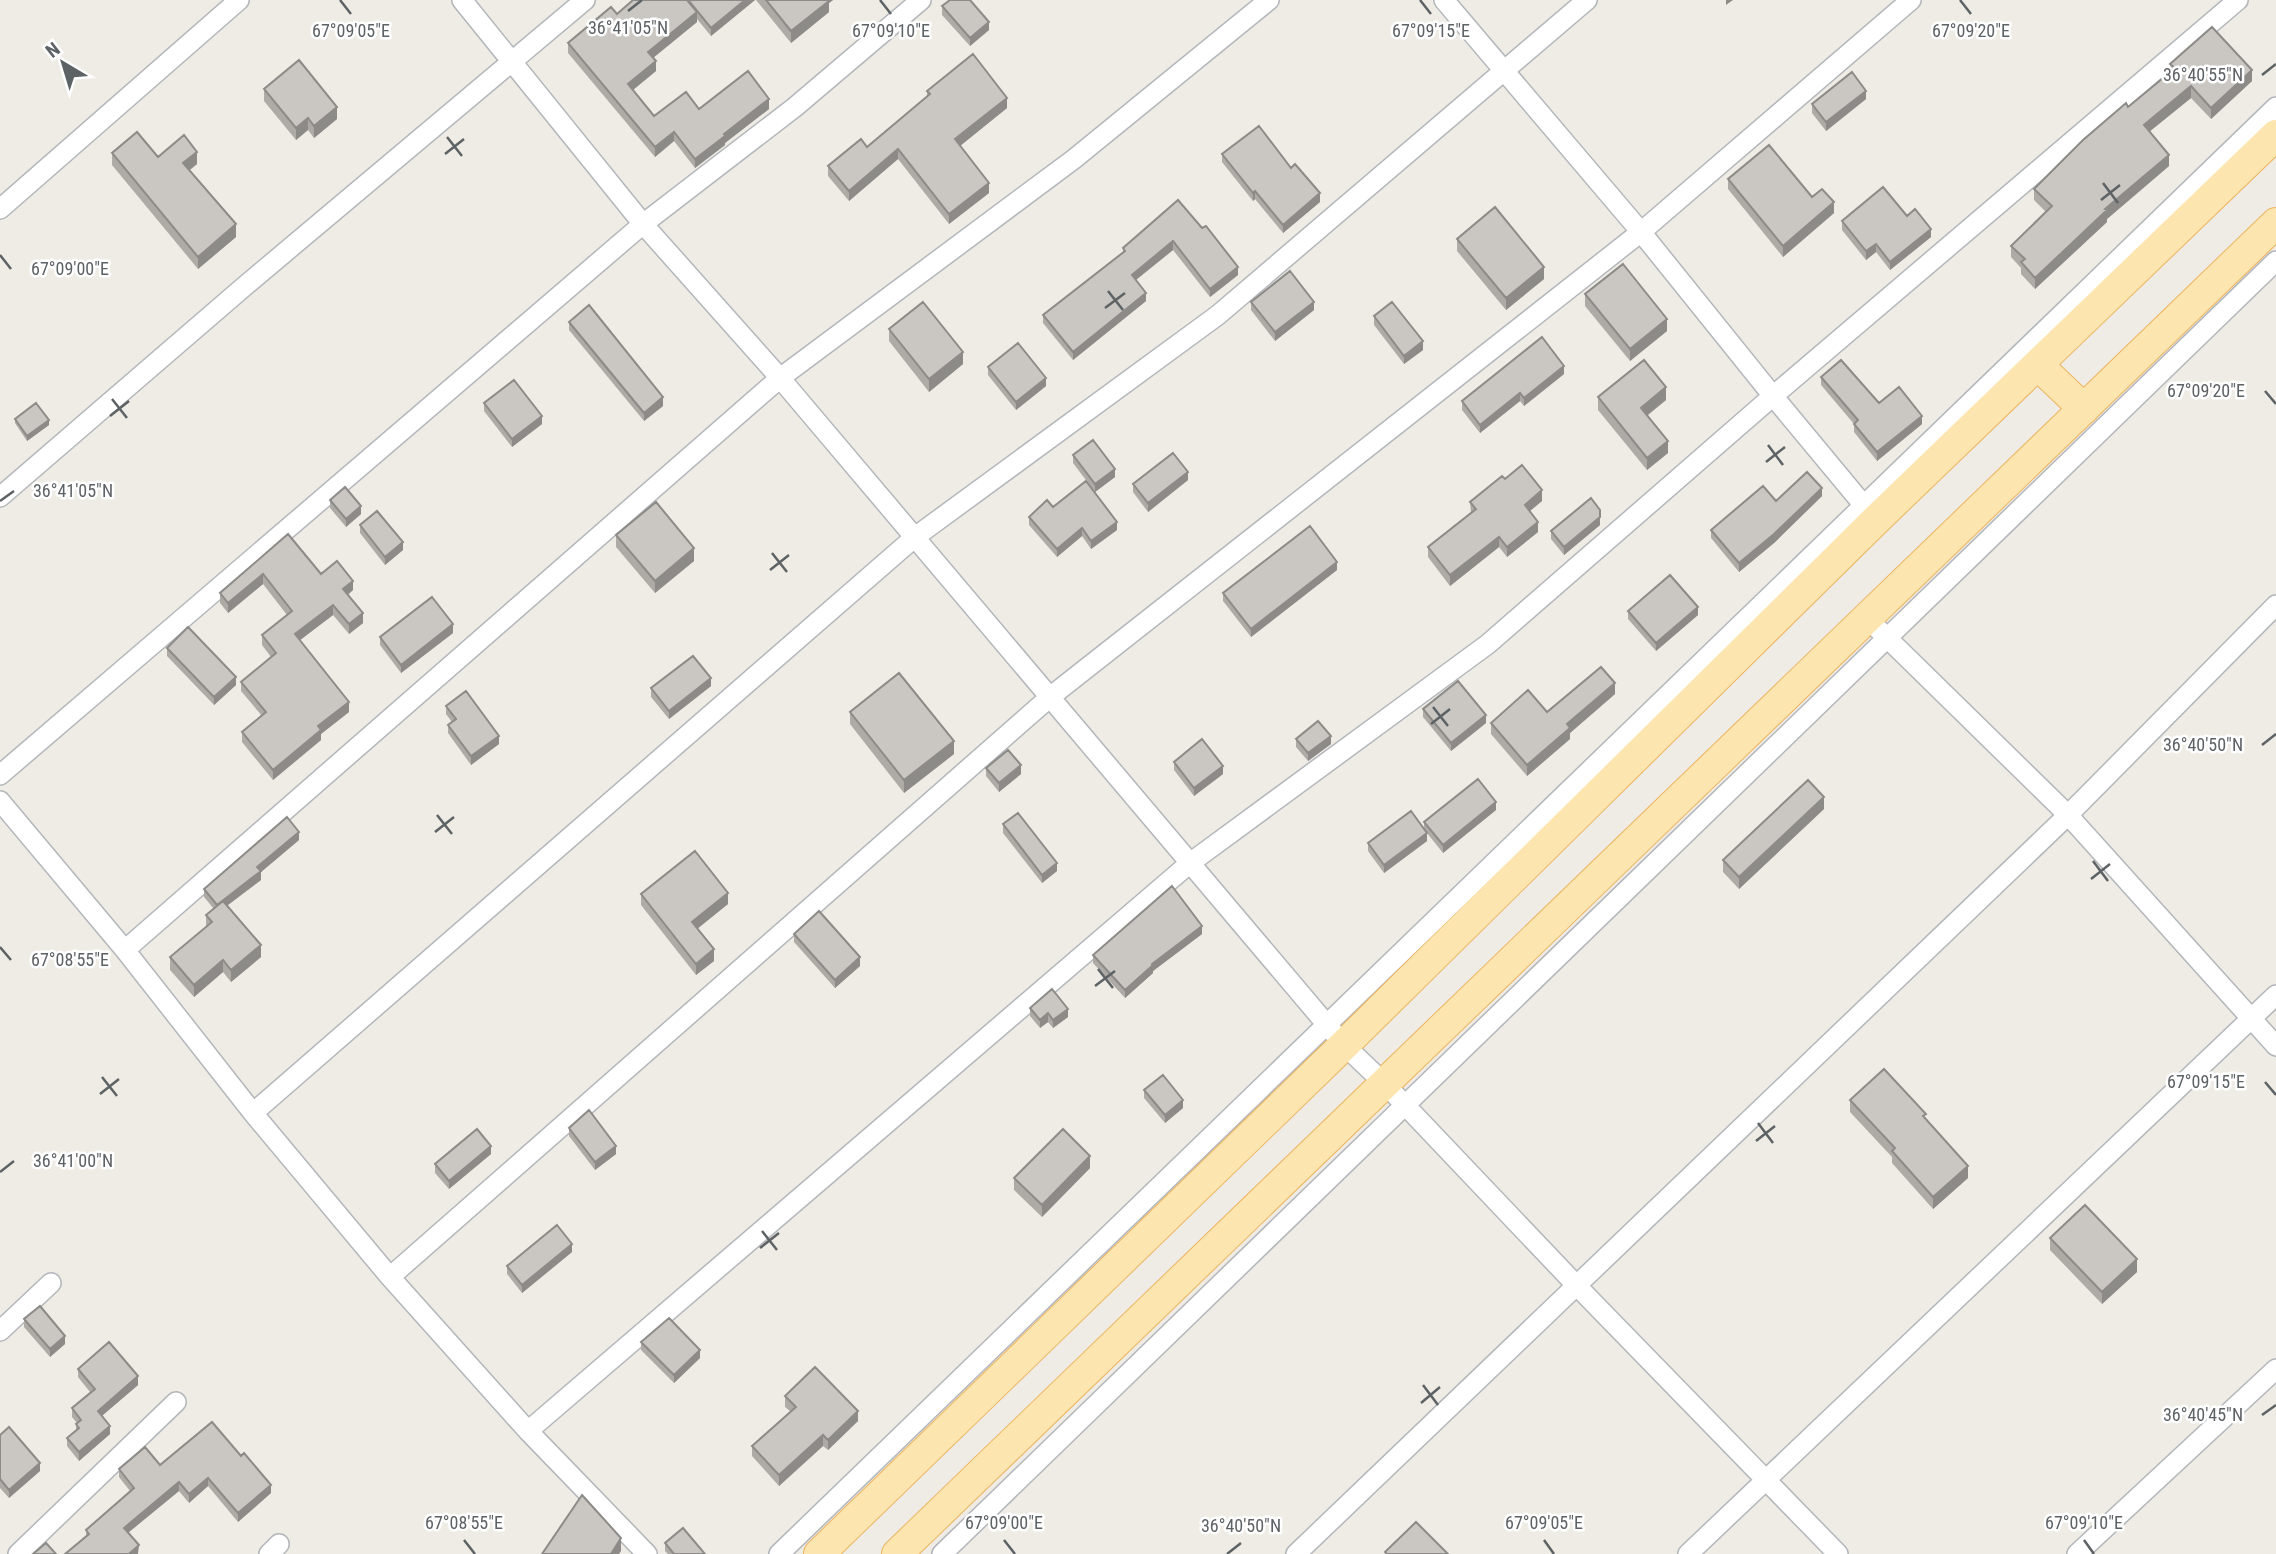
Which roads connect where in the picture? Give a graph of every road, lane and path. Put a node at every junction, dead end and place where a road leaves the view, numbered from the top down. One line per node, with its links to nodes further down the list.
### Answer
1 (239, 0): 14 (street)
2 (462, 0): 10 (street)
3 (585, 0): 10 (street)
4 (920, 0): 16 (street)
5 (1269, 0): 20 (street)
6 (1444, 0): 11 (street)
7 (1587, 0): 11 (street)
8 (1911, 0): 17 (street)
9 (2238, 0): 21 (street)
10 (511, 61): 16 (street); 23 (street)
11 (1505, 72): 17 (street); 25 (street)
12 (2276, 107): 24 (street)
13 (2276, 135): 19 (main road)
14 (0, 209)
15 (2276, 223): 22 (main road)
16 (643, 224): 20 (street); 29 (street)
17 (1641, 232): 21 (street); 28 (street)
18 (2276, 261): 27 (street)
19 (2038, 365): 22 (main road); 24 (main road)
20 (780, 378): 25 (street); 33 (street)
21 (1773, 396): 24 (street); 32 (street)
22 (2084, 410): 27 (main road)
23 (0, 497)
24 (1870, 513): 36 (main road)
25 (915, 537): 28 (street); 40 (street)
26 (2276, 605): 31 (street)
27 (1878, 628): 31 (street); 38 (main road); 39 (street)
28 (1050, 696): 32 (street); 41 (street)
29 (0, 775)
30 (0, 801): 33 (street)
31 (2068, 815): 35 (street); 43 (street)
32 (1190, 863): 36 (street); 47 (street)
33 (125, 950): 40 (street)
34 (2276, 995): 35 (street)
35 (2251, 1020): 37 (street); 48 (street)
36 (1335, 1035): 38 (street); 51 (street); 52 (main road)
37 (2276, 1046)
38 (1385, 1084): 39 (street); 53 (main road)
39 (1405, 1105): 43 (street); 54 (street)
40 (253, 1113): 41 (street)
41 (390, 1277): 47 (street)
42 (51, 1283): 44 (street)
43 (1577, 1286): 48 (street); 55 (street)
44 (0, 1331)
45 (2276, 1369): 58 (street)
46 (176, 1402): 49 (street)
47 (528, 1431): 50 (street)
48 (1766, 1480): 56 (street); 57 (street)
49 (18, 1554)
50 (647, 1554)
51 (779, 1554)
52 (819, 1554)
53 (897, 1554)
54 (942, 1554)
55 (1296, 1554)
56 (1688, 1554)
57 (1838, 1554)
58 (2077, 1554)

